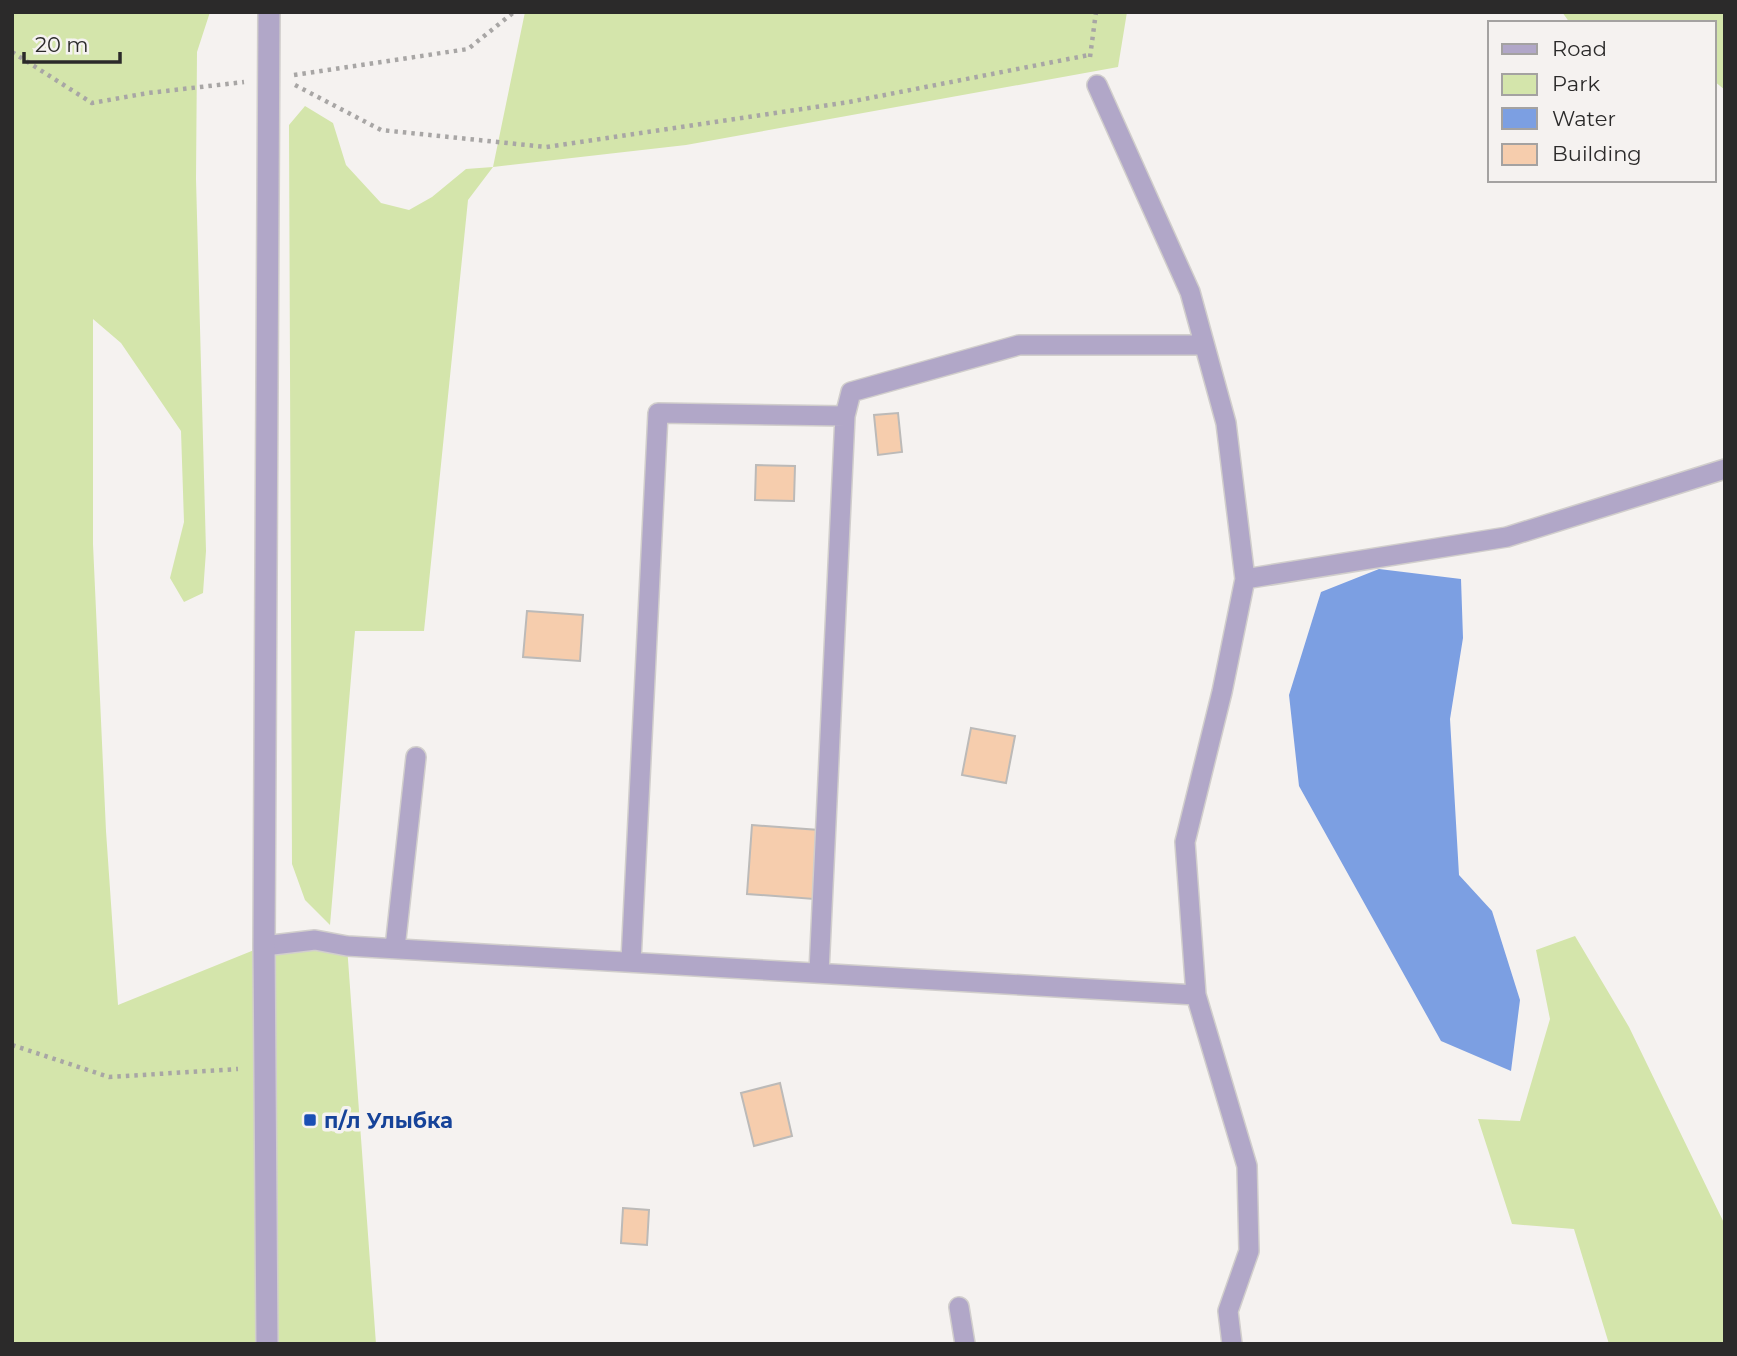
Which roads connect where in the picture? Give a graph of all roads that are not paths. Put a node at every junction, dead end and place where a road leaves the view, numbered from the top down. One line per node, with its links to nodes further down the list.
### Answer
1 (269, 12): 8 (street)
2 (1097, 85): 3 (lane)
3 (1204, 345): 4 (lane); 6 (lane)
4 (845, 416): 10 (lane); 11 (lane)
5 (1725, 469): 6 (lane)
6 (1245, 579): 12 (lane)
7 (416, 757): 9 (lane)
8 (264, 947): 9 (lane); 14 (street)
9 (395, 948): 10 (lane)
10 (631, 961): 11 (lane)
11 (819, 972): 12 (lane)
12 (1196, 995): 16 (lane)
13 (959, 1307): 15 (lane)
14 (267, 1344)
15 (965, 1344)
16 (1232, 1344)

